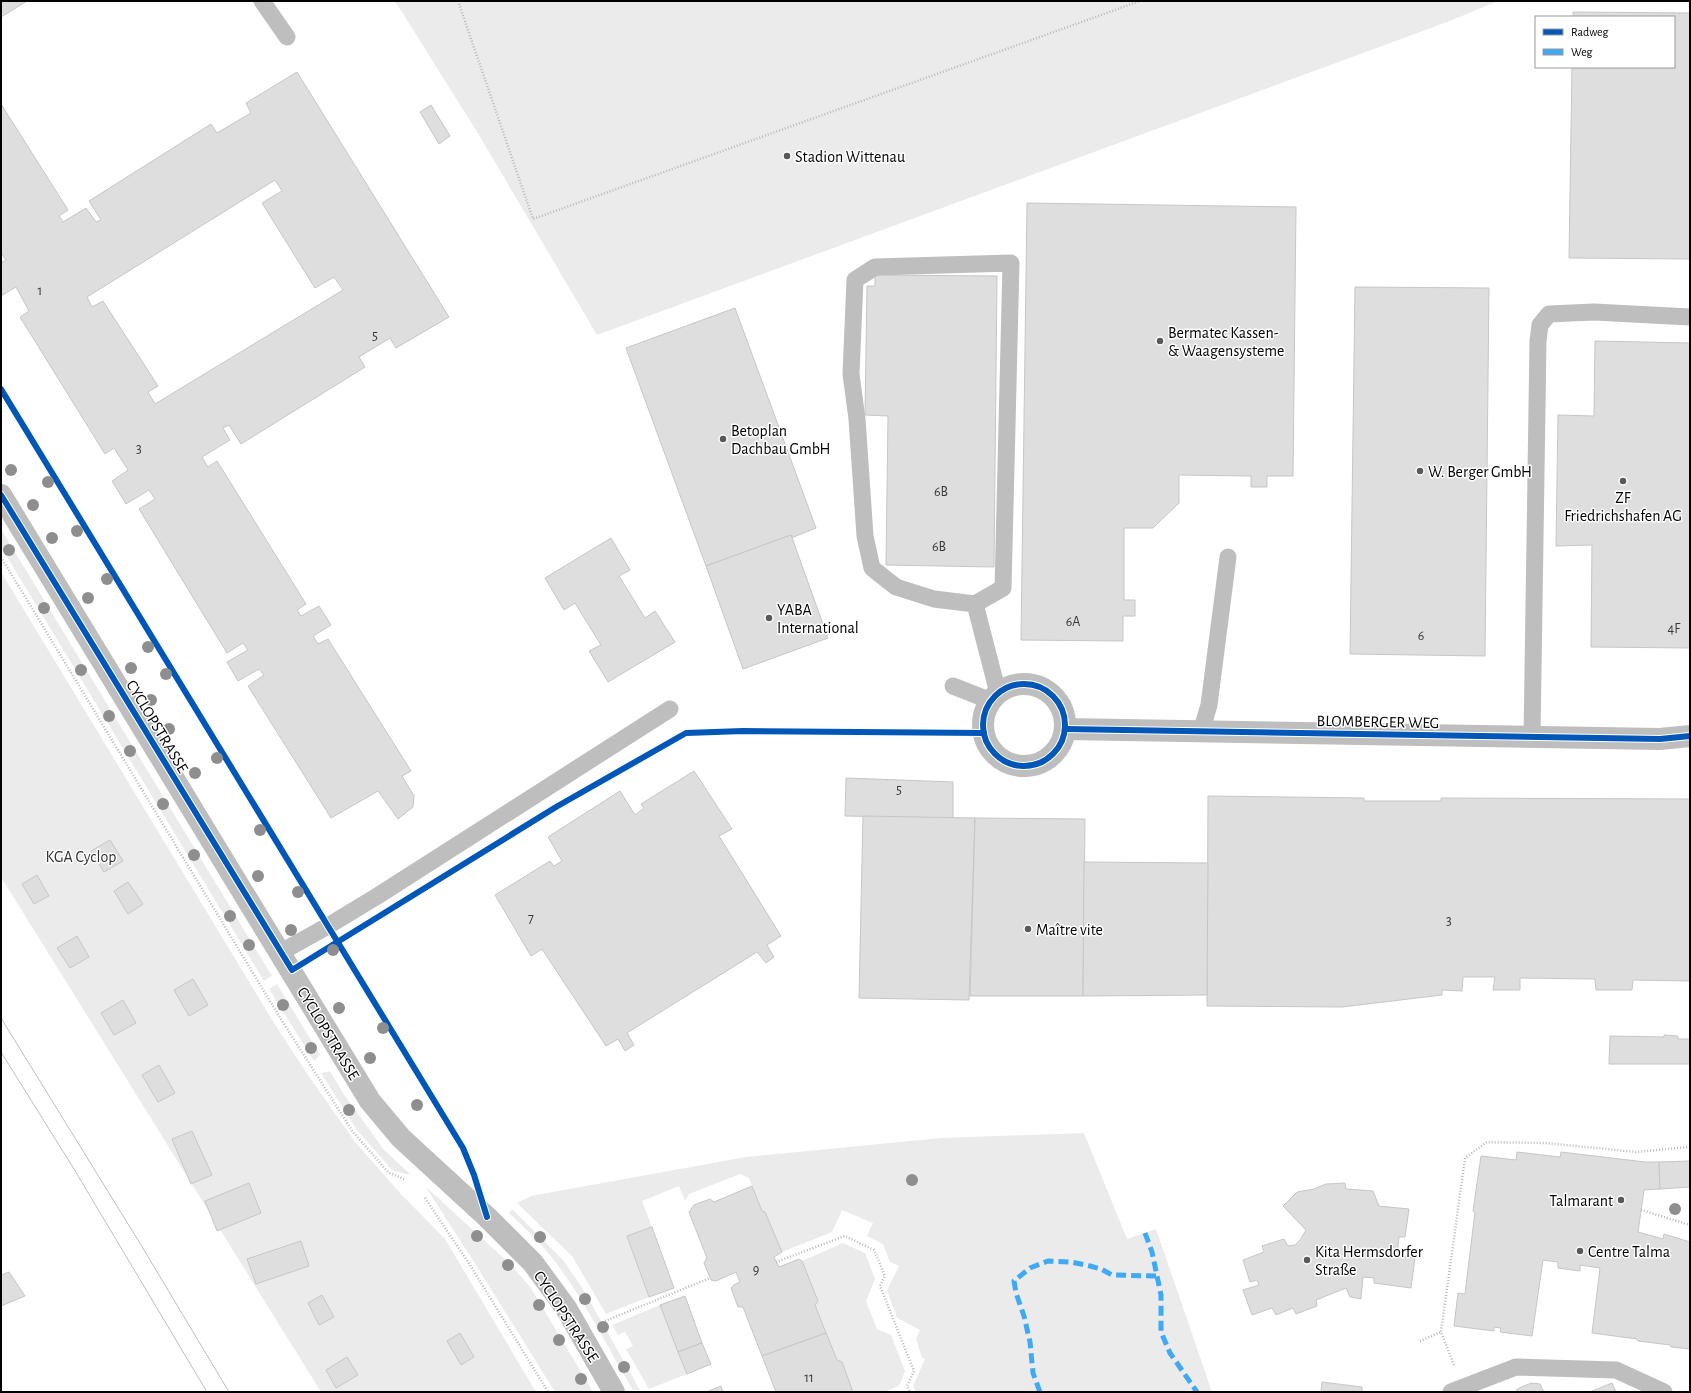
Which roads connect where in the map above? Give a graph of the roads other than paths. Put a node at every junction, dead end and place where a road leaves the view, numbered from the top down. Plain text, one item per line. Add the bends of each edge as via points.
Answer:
1 (262, 1) edge
2 (287, 37) dead end
3 (1690, 317) edge
4 (1, 495) edge
5 (1228, 556) dead end
6 (975, 604) junction
7 (953, 686) dead end
8 (994, 697) junction
9 (670, 709) dead end
10 (1065, 729) junction
11 (1201, 732) junction
12 (1690, 736) edge
13 (1532, 737) junction
14 (281, 952) junction
15 (1457, 1390) edge
16 (614, 1392) edge
17 (1664, 1392) edge

1 - 2 lane
3 - 13 lane via 1594,312 1549,314 1540,325
4 - 14 street, CYCLOPSTRASSE
5 - 11 lane via 1208,705
6 - 6 lane via 934,599 896,587 872,568 865,536 857,419 850,374 855,280 876,267 1011,263 1003,588
6 - 8 lane
7 - 8 lane
8 - 10 street via 1010,686 1037,686 1049,693 1058,703 1064,715
8 - 10 street via 985,711 984,732 988,745 996,755 1007,762 1020,766 1044,760 1054,752
9 - 14 lane via 379,895
10 - 11 street, BLOMBERGER WEG
11 - 13 street, BLOMBERGER WEG
12 - 13 street, BLOMBERGER WEG via 1660,740
14 - 16 street, CYCLOPSTRASSE via 370,1101 401,1138 533,1263 566,1308
15 - 17 lane via 1516,1367 1616,1370

